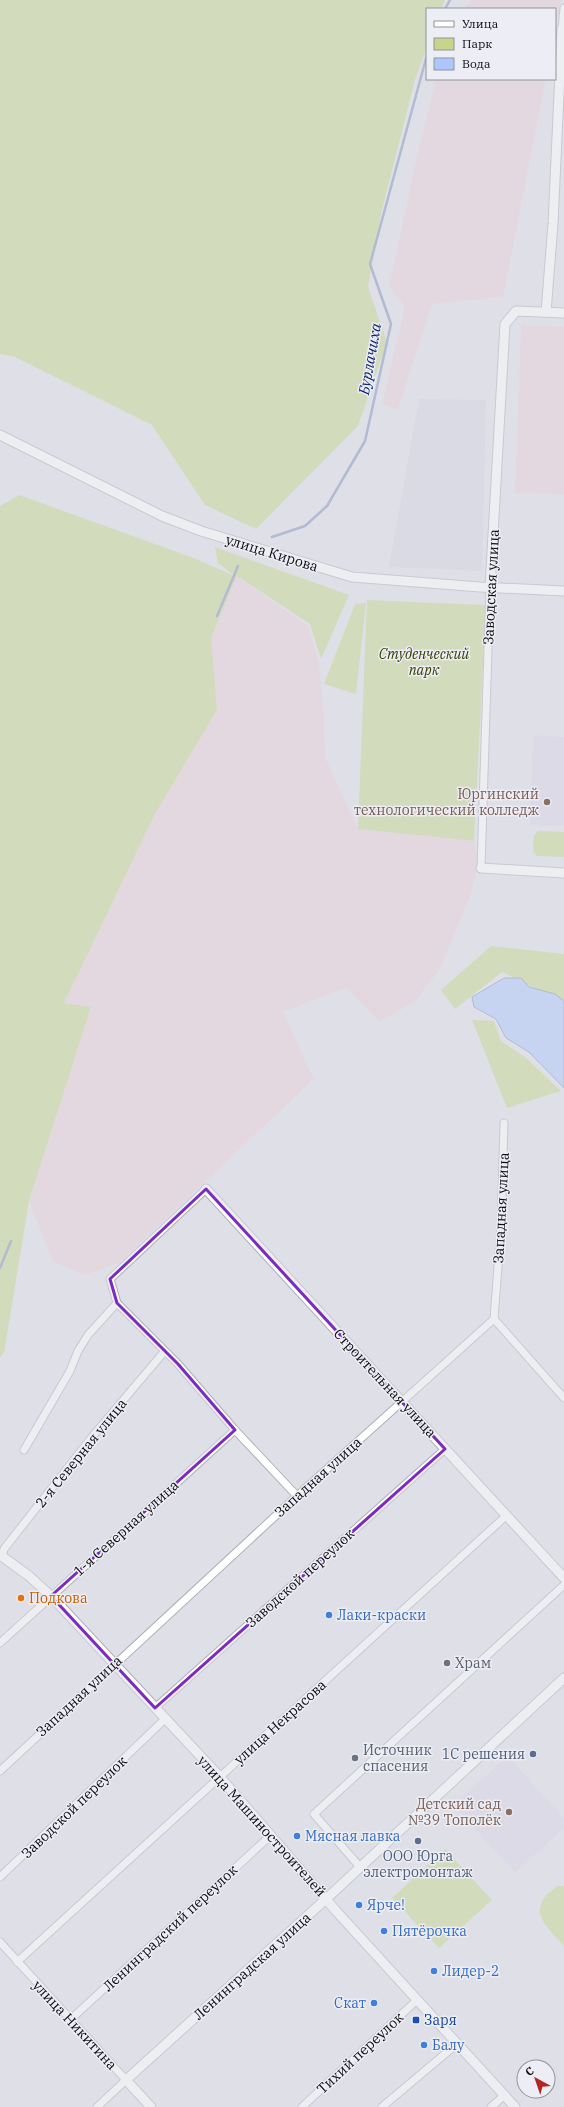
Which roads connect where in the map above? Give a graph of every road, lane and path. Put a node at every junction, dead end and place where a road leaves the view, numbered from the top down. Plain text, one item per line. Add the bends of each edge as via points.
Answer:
1 (564, 8) edge
2 (563, 29) edge
3 (546, 312) junction
4 (564, 312) edge
5 (0, 435) edge
6 (490, 587) junction
7 (564, 590) edge
8 (481, 868) joint
9 (564, 872) edge
10 (504, 1123) dead end
11 (206, 1189) joint
12 (116, 1303) junction
13 (494, 1319) junction
14 (164, 1352) junction
15 (564, 1398) edge
16 (402, 1402) junction
17 (235, 1430) junction
18 (445, 1449) junction
19 (24, 1450) dead end
20 (297, 1496) junction
21 (507, 1515) junction
22 (1, 1555) edge
23 (564, 1578) edge
24 (564, 1585) edge
25 (51, 1596) junction
26 (0, 1643) edge
27 (114, 1663) junction
28 (564, 1678) edge
29 (155, 1708) junction
30 (165, 1719) junction
31 (0, 1771) edge
32 (220, 1776) junction
33 (270, 1836) junction
34 (360, 1867) junction
35 (0, 1877) edge
36 (326, 1898) junction
37 (0, 1942) edge
38 (17, 1962) junction
39 (417, 2000) junction
40 (70, 2020) junction
41 (458, 2043) junction
42 (126, 2080) junction
43 (505, 2095) junction
44 (97, 2107) edge
45 (151, 2107) edge
46 (302, 2107) edge
47 (382, 2107) edge
48 (491, 2107) edge
49 (515, 2107) edge

1 - 2 street
2 - 3 street
3 - 4 street
3 - 6 street, Заводская улица via 516,311 505,324
5 - 6 street, улица Кирова via 162,516 201,531 357,578
6 - 7 street, улица Кирова
6 - 8 street, Заводская улица
8 - 9 street
10 - 13 street, Западная улица via 501,1227
11 - 12 street via 110,1279
11 - 16 street, Строительная улица
12 - 14 street
12 - 19 street via 88,1335
13 - 15 street
13 - 16 street, Западная улица
14 - 17 street via 178,1364
14 - 22 street, 2-я Северная улица via 92,1438
16 - 18 street, Строительная улица
16 - 20 street, Западная улица
17 - 20 street
17 - 25 street, 1-я Северная улица
18 - 21 street, Строительная улица
18 - 29 street, Заводской переулок
20 - 27 street, Западная улица
21 - 23 street, Строительная улица
21 - 32 street, улица Некрасова
22 - 25 street, улица Машиностроителей
24 - 34 street via 314,1814
25 - 26 street, 1-я Северная улица
25 - 27 street, улица Машиностроителей
27 - 29 street, улица Машиностроителей
27 - 31 street, Западная улица
28 - 34 street, Ленинградская улица
29 - 30 street, улица Машиностроителей
30 - 32 street, улица Машиностроителей
30 - 35 street, Заводской переулок
32 - 33 street, улица Машиностроителей
32 - 38 street, улица Некрасова
33 - 36 street, улица Машиностроителей
33 - 40 street, Ленинградский переулок
34 - 36 street, Ленинградская улица
36 - 39 street, улица Машиностроителей
36 - 42 street, Ленинградская улица
37 - 38 street, улица Никитина
38 - 40 street, улица Никитина
39 - 41 street, улица Машиностроителей
39 - 46 street, Тихий переулок
40 - 42 street, улица Никитина
41 - 43 street, улица Машиностроителей
41 - 47 street
42 - 44 street, Ленинградская улица
42 - 45 street, улица Никитина
43 - 48 street
43 - 49 street, улица Машиностроителей

